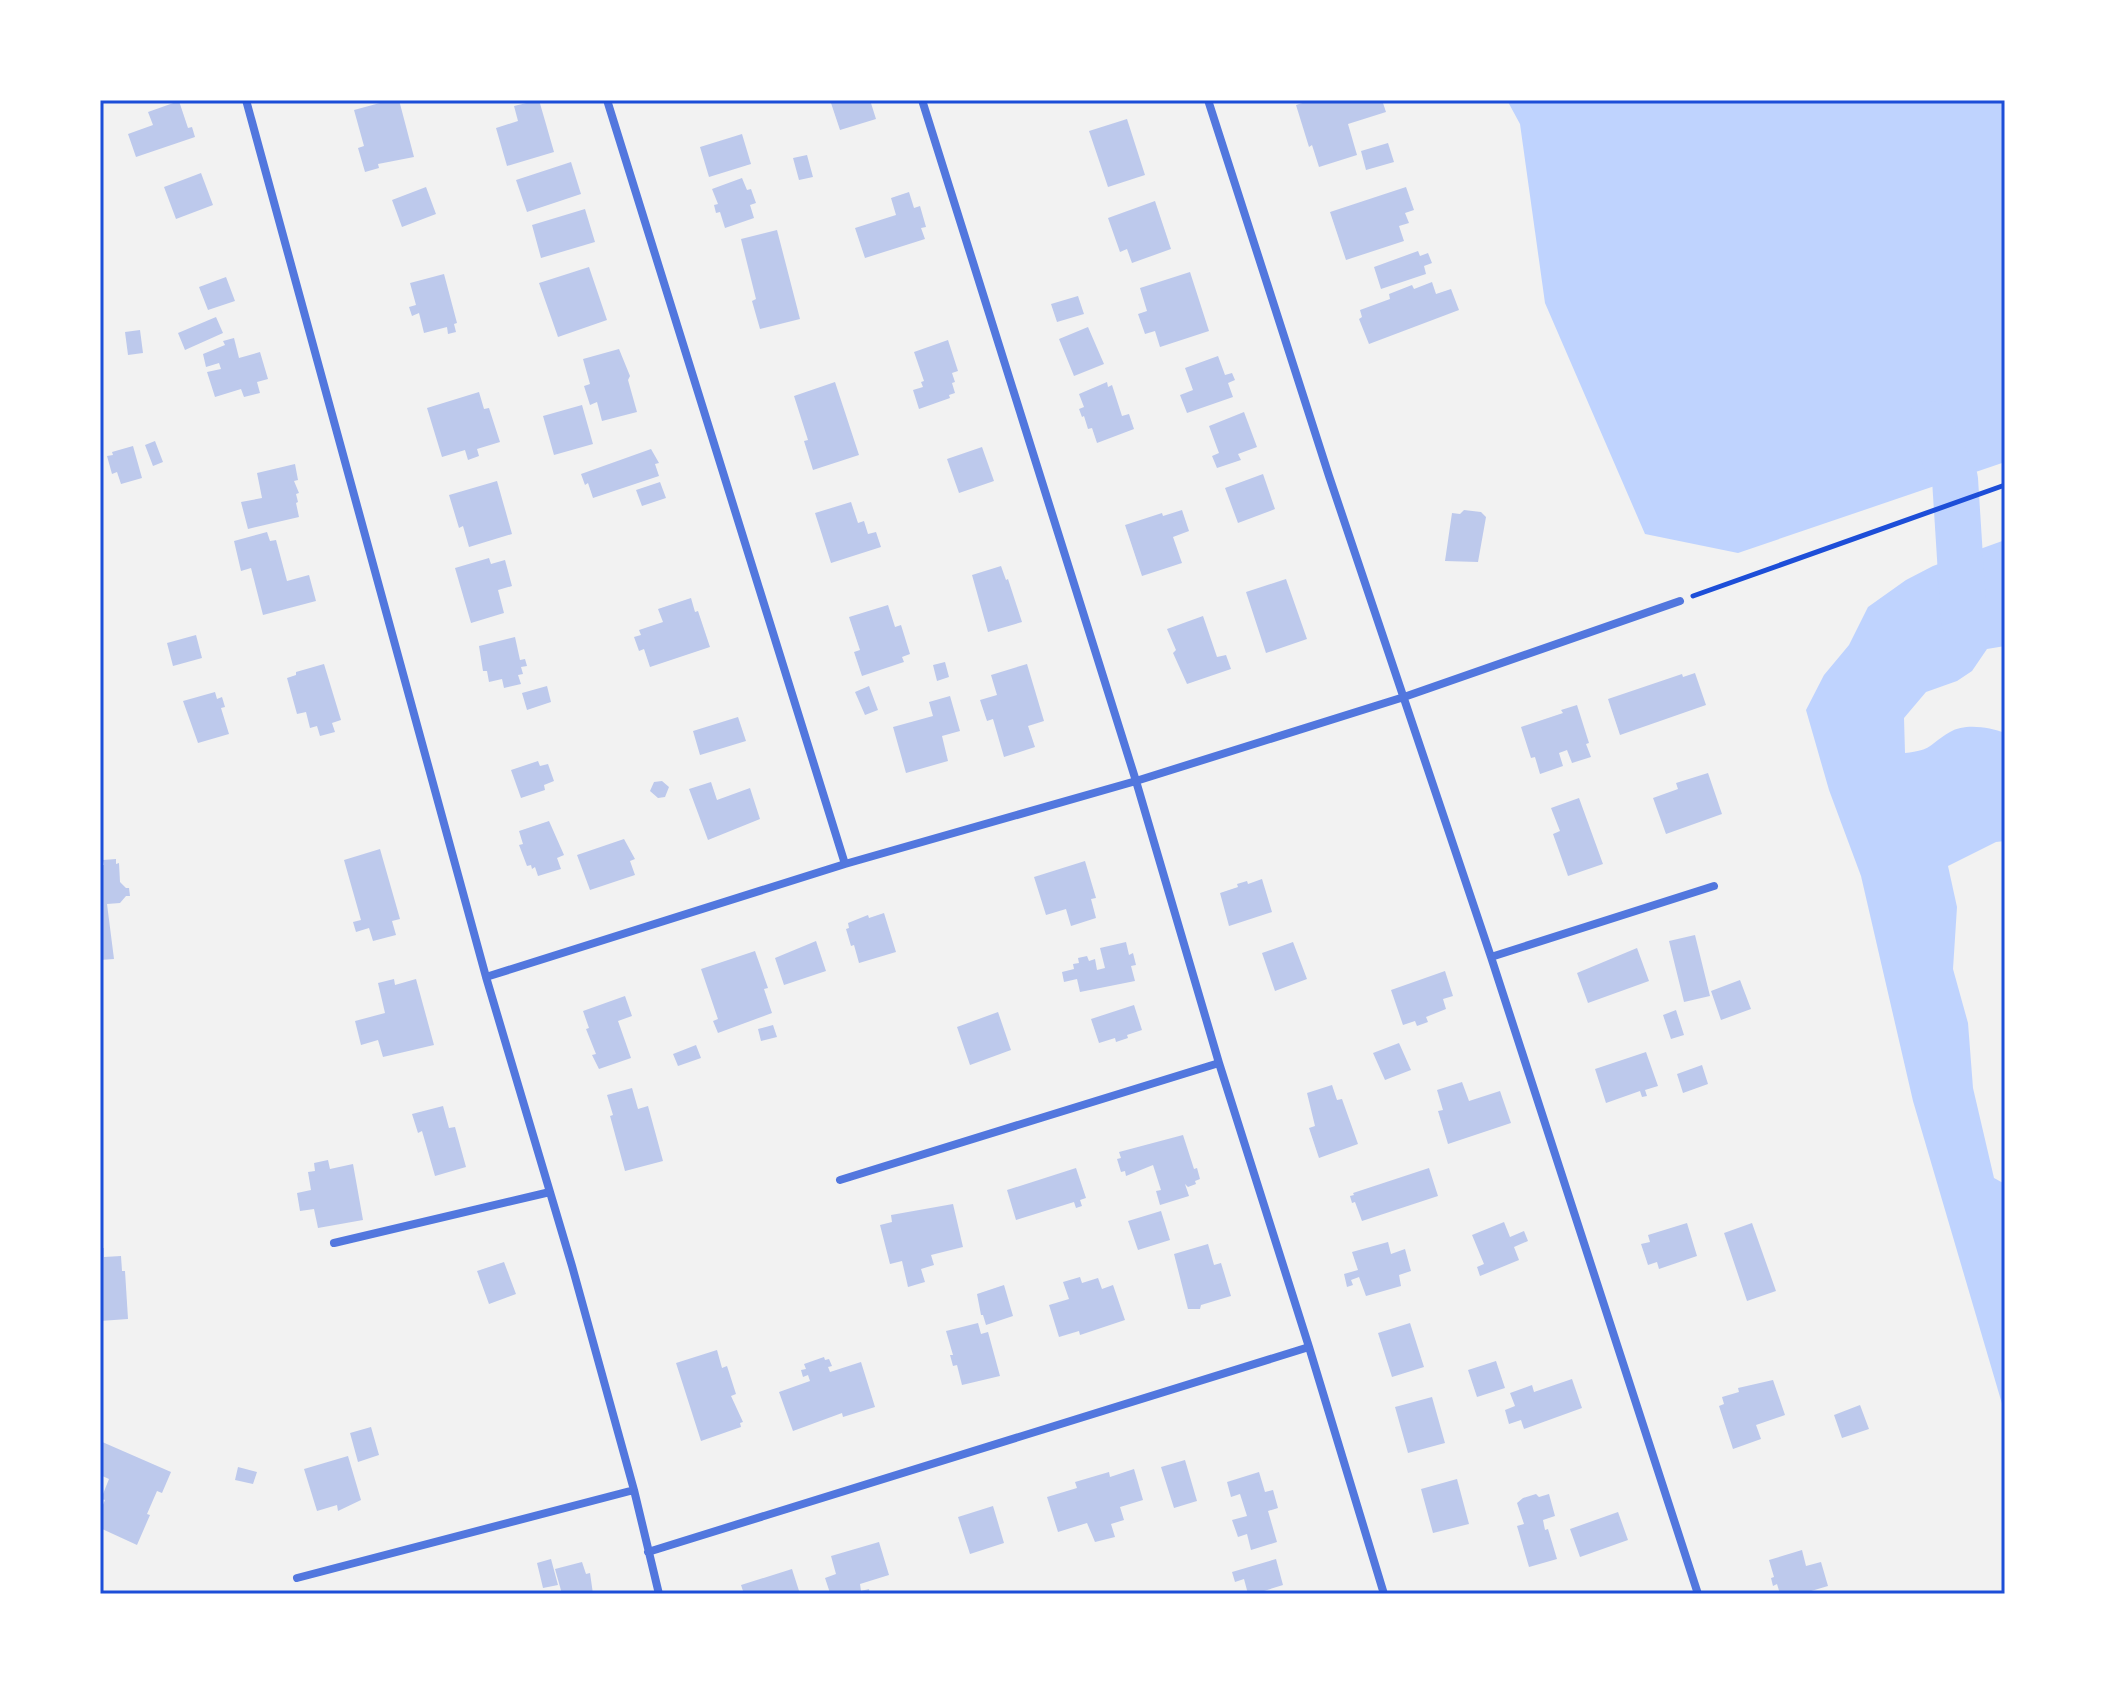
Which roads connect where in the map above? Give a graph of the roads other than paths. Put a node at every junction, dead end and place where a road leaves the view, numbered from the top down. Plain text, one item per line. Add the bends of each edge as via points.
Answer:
1 (246, 100) edge
2 (607, 100) edge
3 (922, 100) edge
4 (1208, 100) edge
5 (1680, 601) road end
6 (1404, 697) junction
7 (1136, 781) junction
8 (845, 864) junction
9 (1714, 886) dead end
10 (1491, 957) junction
11 (486, 977) junction
12 (1219, 1063) junction
13 (840, 1180) dead end
14 (550, 1192) junction
15 (334, 1243) dead end
16 (1309, 1347) junction
17 (634, 1490) junction
18 (648, 1552) junction
19 (297, 1578) dead end
20 (659, 1594) edge
21 (1384, 1594) edge
22 (1698, 1594) edge

1 - 11 street
2 - 8 street
3 - 7 street
4 - 6 street
5 - 6 street
6 - 7 street
6 - 10 street
7 - 8 street
7 - 12 street
8 - 11 street
9 - 10 street
10 - 22 street
11 - 14 street
12 - 13 street
12 - 16 street
14 - 15 street
14 - 17 street
16 - 18 street
16 - 21 street
17 - 18 street
17 - 19 street
18 - 20 street

